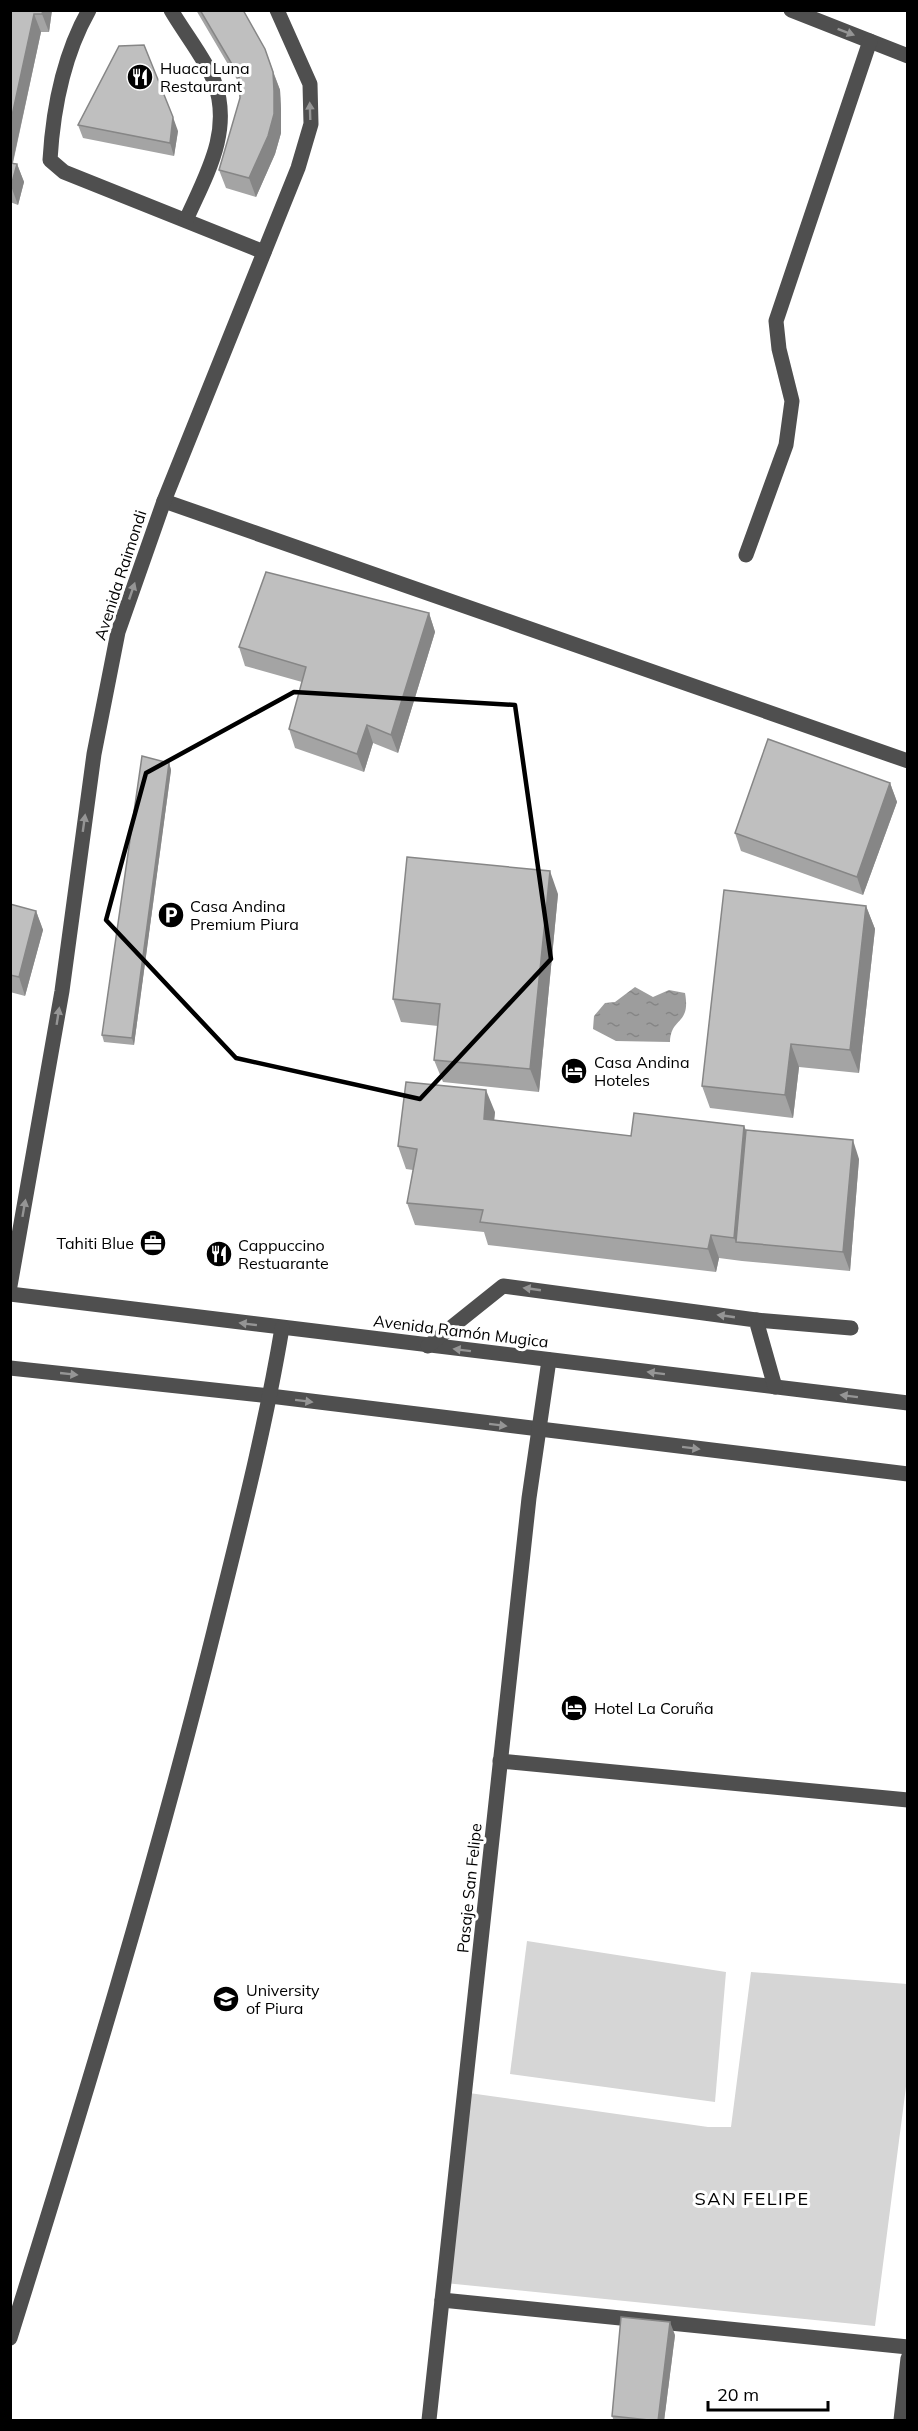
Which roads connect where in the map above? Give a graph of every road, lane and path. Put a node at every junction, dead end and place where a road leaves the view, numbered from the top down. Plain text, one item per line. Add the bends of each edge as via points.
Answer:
1 (89, 10) edge
2 (171, 10) edge
3 (277, 10) edge
4 (791, 10) edge
5 (870, 41) junction
6 (908, 56) edge
7 (186, 220) junction
8 (264, 252) junction
9 (164, 501) junction
10 (746, 555) dead end
11 (908, 760) edge
12 (10, 1286) edge
13 (10, 1294) edge
14 (756, 1320) junction
15 (282, 1328) junction
16 (851, 1328) dead end
17 (428, 1346) junction
18 (549, 1360) junction
19 (10, 1368) edge
20 (776, 1387) junction
21 (270, 1396) junction
22 (908, 1403) edge
23 (540, 1430) junction
24 (908, 1474) edge
25 (500, 1761) junction
26 (908, 1800) edge
27 (442, 2300) junction
28 (10, 2338) edge
29 (908, 2347) edge
30 (908, 2358) edge
31 (429, 2421) edge
32 (901, 2421) edge

1 - 7 street via 68,55 52,125 50,160 64,172
2 - 7 street via 213,79 221,106 220,134
8 -> 3 street, Avenida Raimondi via 311,124 310,84
4 -> 5 street
5 - 6 street
5 - 10 street via 777,321 779,349 792,401 786,445
7 - 8 street
8 - 9 street, Avenida Raimondi
9 - 11 street
12 -> 9 street, Avenida Raimondi via 62,991 93,754 118,632
15 -> 13 street, Avenida Ramón Mugica
14 - 16 street
14 -> 17 street via 503,1286
14 - 20 street
15 - 17 street, Avenida Ramón Mugica
15 - 21 street
18 -> 17 street, Avenida Ramón Mugica
20 -> 18 street, Avenida Ramón Mugica
18 - 23 street, Pasaje San Felipe
19 -> 21 street
22 -> 20 street, Avenida Ramón Mugica
21 -> 23 street
21 - 28 street via 185,1748 89,2084
23 -> 24 street
23 - 25 street, Pasaje San Felipe
25 - 26 street
25 - 27 street, Pasaje San Felipe
27 - 29 street
27 - 31 street, Pasaje San Felipe
30 - 32 street

